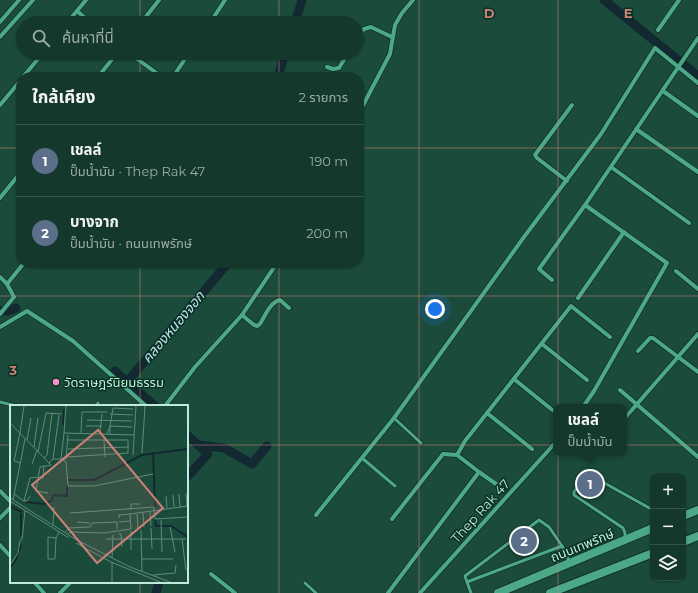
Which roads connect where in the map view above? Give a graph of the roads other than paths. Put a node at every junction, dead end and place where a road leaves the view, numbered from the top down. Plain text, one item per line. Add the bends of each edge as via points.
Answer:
1 (19, 0) edge
2 (33, 0) edge
3 (86, 0) edge
4 (159, 0) edge
5 (225, 0) edge
6 (413, 0) edge
7 (679, 0) edge
8 (77, 11) junction
9 (19, 16) edge
10 (73, 16) edge
11 (83, 16) edge
12 (146, 16) edge
13 (215, 16) edge
14 (16, 19) edge
15 (0, 22) edge
16 (364, 29) edge
17 (658, 30) dead end
18 (0, 37) edge
19 (392, 37) junction
20 (698, 38) edge
21 (37, 60) edge
22 (111, 60) edge
23 (139, 60) edge
24 (184, 60) edge
25 (344, 60) edge
26 (679, 66) junction
27 (327, 67) dead end
28 (27, 72) edge
29 (102, 72) edge
30 (155, 72) edge
31 (176, 72) edge
32 (698, 83) edge
33 (16, 86) edge
34 (663, 90) junction
35 (364, 103) edge
36 (0, 106) edge
37 (572, 106) dead end
38 (698, 116) edge
39 (636, 129) junction
40 (610, 167) junction
41 (698, 172) edge
42 (16, 178) edge
43 (567, 181) junction
44 (0, 198) edge
45 (585, 205) junction
46 (689, 224) dead end
47 (624, 232) junction
48 (20, 268) edge
49 (274, 268) edge
50 (676, 271) dead end
51 (0, 277) edge
52 (552, 280) dead end
53 (7, 284) junction
54 (698, 289) edge
55 (578, 298) dead end
56 (289, 308) dead end
57 (0, 314) edge
58 (242, 315) junction
59 (0, 326) edge
60 (698, 334) edge
61 (610, 338) dead end
62 (542, 344) junction
63 (638, 351) dead end
64 (679, 357) junction
65 (698, 372) edge
66 (514, 379) junction
67 (587, 380) dead end
68 (620, 390) dead end
69 (0, 402) edge
70 (585, 404) edge
71 (637, 404) junction
72 (12, 405) edge
73 (145, 405) edge
74 (166, 405) edge
75 (553, 411) edge
76 (487, 413) junction
77 (627, 416) edge
78 (394, 418) junction
79 (421, 443) dead end
80 (553, 445) edge
81 (532, 449) dead end
82 (457, 455) junction
83 (698, 456) edge
84 (362, 458) junction
85 (480, 472) junction
86 (395, 486) dead end
87 (499, 486) dead end
88 (0, 491) edge
89 (10, 501) edge
90 (10, 508) edge
91 (651, 509) edge
92 (698, 510) edge
93 (316, 515) dead end
94 (686, 515) edge
95 (0, 518) edge
96 (392, 519) dead end
97 (650, 529) edge
98 (698, 536) edge
99 (625, 540) junction
100 (686, 541) edge
101 (0, 545) edge
102 (562, 546) junction
103 (650, 554) edge
104 (10, 556) edge
105 (570, 563) junction
106 (211, 574) dead end
107 (467, 582) junction
108 (35, 583) edge
109 (70, 583) edge
110 (305, 583) dead end
111 (44, 593) edge
112 (60, 593) edge
113 (235, 593) edge
114 (316, 593) edge
115 (388, 593) edge
116 (420, 593) edge
117 (471, 593) edge
118 (498, 593) edge
119 (550, 593) edge

1 - 15 street
2 - 9 street
3 - 8 street
4 - 12 street
5 - 13 street
6 - 19 street via 397,20
7 - 17 street
8 - 10 street
8 - 11 street
14 - 18 street
16 - 19 street via 371,27
19 - 35 street via 390,54
20 - 26 street
21 - 28 street
22 - 29 street
23 - 30 street
24 - 31 street
25 - 27 street via 339,68 333,70
26 - 32 street
26 - 34 street
26 - 43 street via 655,48 601,134
33 - 36 street
34 - 38 street
34 - 39 street
37 - 43 street via 536,155
39 - 40 street
39 - 41 street
40 - 45 street
40 - 46 street
42 - 44 street
43 - 78 street
45 - 47 street
45 - 52 street via 539,269
47 - 55 street
47 - 70 street via 667,263
48 - 53 street
49 - 58 street
50 - 54 street
51 - 53 street
53 - 57 street via 14,297
56 - 58 street via 277,300 257,326
58 - 74 street via 195,367
59 - 73 street via 27,311 73,342
60 - 64 street
61 - 62 street via 571,306
62 - 66 street
62 - 67 street
63 - 64 street via 653,338
64 - 65 street
64 - 71 street
66 - 75 street
66 - 76 street
68 - 71 street
69 - 72 lane
71 - 77 street
71 - 83 street
76 - 81 street
76 - 82 street
78 - 79 lane
78 - 84 street
80 - 116 street, Thep Rak 47
82 - 85 street
82 - 96 street via 443,454
84 - 86 lane
84 - 93 street
85 - 87 street
85 - 115 street
88 - 89 street
90 - 95 street
91 - 99 lane via 590,474 585,476 574,495 623,528
92 - 94 main road
97 - 99 main road, ถนนเทพรักษ์
98 - 100 main road
99 - 105 main road, ถนนเทพรักษ์
101 - 104 street
102 - 105 lane
102 - 107 lane
102 - 107 lane via 539,520 465,576
103 - 119 main road
105 - 118 main road, ถนนเทพรักษ์
106 - 113 street
107 - 117 lane
108 - 111 street
109 - 112 street
110 - 114 lane

